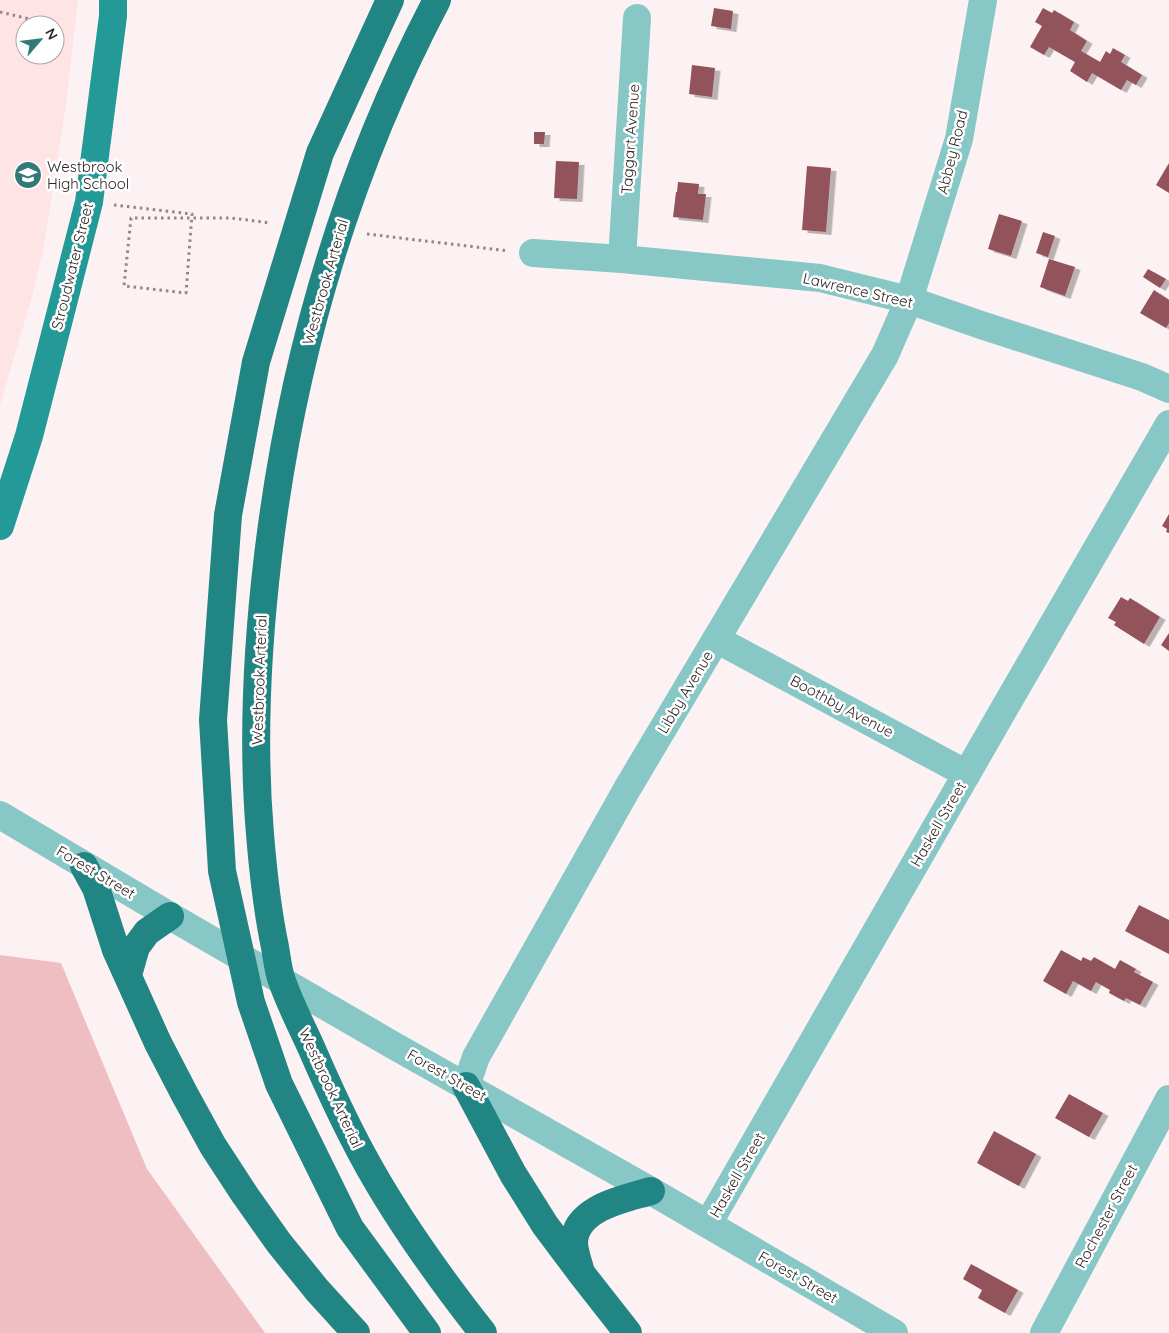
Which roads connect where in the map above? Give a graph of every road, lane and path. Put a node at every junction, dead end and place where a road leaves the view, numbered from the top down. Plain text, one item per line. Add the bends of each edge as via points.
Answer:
1 (114, 0) edge
2 (390, 0) edge
3 (437, 0) edge
4 (983, 0) edge
5 (0, 12) edge
6 (15, 16) edge
7 (638, 18) dead end
8 (89, 202) junction
9 (280, 224) dead end
10 (358, 233) dead end
11 (534, 254) joint
12 (622, 259) junction
13 (909, 300) junction
14 (1169, 389) edge
15 (1169, 424) edge
16 (0, 526) edge
17 (716, 639) junction
18 (968, 774) junction
19 (0, 815) edge
20 (84, 866) junction
21 (170, 916) junction
22 (128, 975) junction
23 (466, 1086) junction
24 (1169, 1099) edge
25 (651, 1192) junction
26 (708, 1224) junction
27 (581, 1273) junction
28 (356, 1333) edge
29 (427, 1333) edge
30 (483, 1333) edge
31 (628, 1333) edge
32 (894, 1333) edge
33 (1044, 1333) edge

1 - 8 main road, Stroudwater Street
2 - 29 highway via 320,153 256,362 228,515 213,720 222,871 251,1002 280,1084 350,1228
3 - 30 highway, Westbrook Arterial via 390,97 360,169 333,248 297,382 283,453 263,595 256,734 257,802 272,935 282,980 323,1075 364,1157 440,1278
4 - 13 street, Abbey Road via 959,139
5 - 6 path
7 - 12 street, Taggart Avenue
8 - 9 path via 192,214 186,293 124,286 131,218 230,218
8 - 16 main road, Stroudwater Street via 28,436
10 - 11 path
11 - 12 street, Lawrence Street
12 - 13 street, Lawrence Street via 820,278
13 - 14 street, Lawrence Street via 1142,377
13 - 17 street, Libby Avenue via 885,355
15 - 18 street, Haskell Street
17 - 18 street, Boothby Avenue
17 - 23 street, Libby Avenue via 476,1056
18 - 26 street, Haskell Street
19 - 20 street, Forest Street
20 - 21 street, Forest Street
20 - 22 highway via 96,888 116,950
21 - 22 highway via 147,932 136,947
21 - 23 street, Forest Street
22 - 28 highway via 158,1043 213,1146 279,1243
23 - 25 street, Forest Street
23 - 27 highway via 512,1174
24 - 33 street, Rochester Street
25 - 26 street, Forest Street
25 - 27 highway via 598,1209 584,1218 574,1244
26 - 32 street, Forest Street
27 - 31 highway

